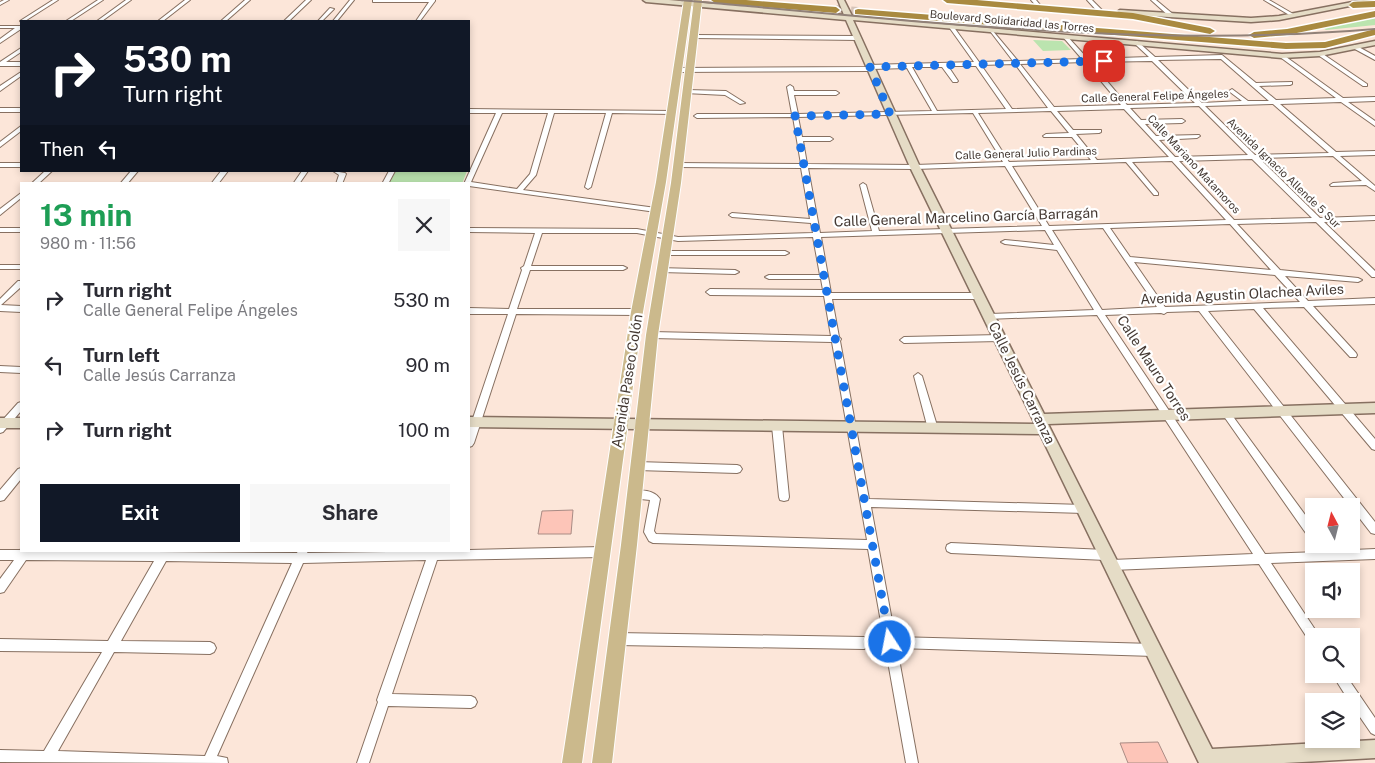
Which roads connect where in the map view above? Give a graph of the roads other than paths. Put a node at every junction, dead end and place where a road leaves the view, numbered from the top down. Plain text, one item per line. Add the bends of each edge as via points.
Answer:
1 (7, 0) edge
2 (56, 0) edge
3 (101, 0) edge
4 (129, 0) edge
5 (188, 0) edge
6 (248, 0) edge
7 (309, 0) edge
8 (352, 0) edge
9 (646, 0) edge
10 (675, 0) edge
11 (715, 0) edge
12 (841, 0) edge
13 (946, 0) edge
14 (975, 0) edge
15 (1033, 0) edge
16 (1089, 0) edge
17 (1153, 0) edge
18 (1266, 0) edge
19 (1373, 0) edge
20 (375, 1) dead end
21 (433, 1) edge
22 (688, 1) edge
23 (667, 2) junction
24 (698, 2) edge
25 (0, 4) edge
26 (1353, 4) junction
27 (1375, 4) edge
28 (1039, 6) junction
29 (332, 9) dead end
30 (836, 10) tunnel mouth
31 (1100, 11) junction
32 (858, 12) tunnel mouth
33 (1375, 14) edge
34 (1293, 15) junction
35 (1172, 16) junction
36 (849, 18) junction
37 (23, 20) edge
38 (70, 20) edge
39 (99, 20) edge
40 (161, 20) edge
41 (224, 20) edge
42 (287, 20) edge
43 (321, 20) edge
44 (336, 20) edge
45 (419, 20) edge
46 (20, 22) edge
47 (0, 27) edge
48 (13, 27) junction
49 (20, 27) edge
50 (951, 27) junction
51 (20, 28) edge
52 (992, 31) junction
53 (1375, 32) edge
54 (695, 37) junction
55 (1066, 37) junction
56 (858, 38) junction
57 (0, 41) edge
58 (1375, 43) edge
59 (1137, 44) junction
60 (1355, 47) junction
61 (680, 49) junction
62 (693, 49) junction
63 (20, 51) edge
64 (1221, 54) junction
65 (1320, 54) junction
66 (1282, 56) junction
67 (1375, 58) edge
68 (1153, 59) junction
69 (1087, 61) junction
70 (0, 64) edge
71 (20, 64) edge
72 (1017, 64) junction
73 (944, 65) junction
74 (976, 65) junction
75 (909, 66) junction
76 (870, 68) junction
77 (678, 70) junction
78 (690, 70) junction
79 (20, 75) edge
80 (954, 81) dead end
81 (1290, 83) dead end
82 (1254, 85) junction
83 (1365, 85) dead end
84 (0, 89) edge
85 (1232, 91) dead end
86 (688, 92) junction
87 (836, 93) dead end
88 (1375, 99) edge
89 (1342, 100) junction
90 (1274, 102) junction
91 (742, 103) dead end
92 (1247, 103) junction
93 (1200, 104) junction
94 (1126, 107) junction
95 (1052, 109) junction
96 (0, 110) edge
97 (20, 110) edge
98 (1010, 110) junction
99 (470, 111) edge
100 (500, 111) junction
101 (552, 111) junction
102 (610, 111) junction
103 (974, 111) junction
104 (672, 112) junction
105 (935, 112) junction
106 (890, 114) junction
107 (697, 116) dead end
108 (795, 116) junction
109 (1182, 121) dead end
110 (1141, 122) junction
111 (1375, 124) edge
112 (20, 129) edge
113 (1099, 131) dead end
114 (1072, 133) junction
115 (1046, 136) dead end
116 (1197, 136) dead end
117 (799, 138) junction
118 (1156, 138) junction
119 (830, 139) dead end
120 (0, 145) edge
121 (1334, 154) junction
122 (1375, 154) edge
123 (1252, 156) junction
124 (1176, 158) junction
125 (1128, 160) junction
126 (1095, 161) junction
127 (1007, 163) junction
128 (470, 164) edge
129 (477, 164) junction
130 (0, 165) edge
131 (20, 165) edge
132 (678, 165) junction
133 (803, 166) junction
134 (915, 167) junction
135 (48, 172) edge
136 (135, 172) edge
137 (224, 172) edge
138 (338, 172) edge
139 (36, 182) edge
140 (125, 182) edge
141 (216, 182) edge
142 (340, 182) edge
143 (469, 182) edge
144 (669, 182) junction
145 (1368, 183) junction
146 (470, 184) edge
147 (864, 184) dead end
148 (1333, 185) dead end
149 (588, 187) dead end
150 (1375, 189) edge
151 (519, 190) junction
152 (1156, 194) dead end
153 (20, 196) edge
154 (656, 210) junction
155 (0, 213) edge
156 (732, 215) dead end
157 (1375, 218) edge
158 (814, 220) junction
159 (1318, 220) junction
160 (1234, 222) junction
161 (1105, 226) junction
162 (1046, 228) junction
163 (0, 230) edge
164 (20, 230) edge
165 (470, 230) edge
166 (539, 231) junction
167 (947, 231) junction
168 (652, 233) junction
169 (876, 233) junction
170 (816, 234) junction
171 (1005, 242) dead end
172 (665, 246) junction
173 (1060, 248) junction
174 (784, 253) dead end
175 (1128, 259) junction
176 (0, 267) edge
177 (20, 268) edge
178 (525, 268) junction
179 (623, 268) dead end
180 (661, 270) junction
181 (735, 272) dead end
182 (1278, 273) junction
183 (1375, 275) edge
184 (770, 277) dead end
185 (825, 277) junction
186 (1358, 280) dead end
187 (20, 284) edge
188 (710, 292) dead end
189 (828, 294) junction
190 (978, 296) junction
191 (1375, 301) edge
192 (0, 303) edge
193 (1308, 304) junction
194 (1257, 307) junction
195 (0, 308) edge
196 (20, 309) edge
197 (1202, 309) junction
198 (512, 310) junction
199 (470, 311) edge
200 (1164, 311) junction
201 (637, 312) junction
202 (1100, 313) junction
203 (990, 317) junction
204 (652, 335) junction
205 (1000, 338) junction
206 (837, 339) junction
207 (904, 340) dead end
208 (1353, 355) dead end
209 (0, 369) edge
210 (20, 370) edge
211 (918, 376) dead end
212 (20, 406) edge
213 (1375, 408) edge
214 (1344, 409) junction
215 (1282, 411) junction
216 (1226, 412) junction
217 (1166, 414) junction
218 (472, 422) edge
219 (20, 423) edge
220 (620, 424) junction
221 (641, 424) junction
222 (1042, 424) junction
223 (2, 425) edge
224 (777, 426) junction
225 (852, 428) junction
226 (933, 429) junction
227 (470, 436) edge
228 (1375, 446) edge
229 (637, 466) junction
230 (736, 469) dead end
231 (20, 473) edge
232 (635, 495) junction
233 (0, 497) edge
234 (784, 497) dead end
235 (864, 502) junction
236 (1084, 509) junction
237 (1305, 523) edge
238 (1375, 530) edge
239 (872, 544) junction
240 (951, 548) dead end
241 (602, 552) junction
242 (25, 553) edge
243 (433, 553) edge
244 (1326, 553) edge
245 (90, 554) edge
246 (164, 554) edge
247 (223, 554) edge
248 (302, 554) edge
249 (1375, 554) edge
250 (0, 555) edge
251 (1328, 556) junction
252 (1260, 558) junction
253 (1109, 560) junction
254 (0, 588) edge
255 (1307, 628) edge
256 (617, 639) junction
257 (890, 642) junction
258 (864, 644) dead end
259 (0, 645) edge
260 (111, 646) junction
261 (210, 648) dead end
262 (1154, 650) junction
263 (1344, 683) edge
264 (383, 700) junction
265 (471, 702) dead end
266 (1375, 729) edge
267 (1375, 748) edge
268 (0, 756) edge
269 (46, 760) edge
270 (1208, 761) edge
271 (208, 763) edge
272 (222, 763) edge
273 (363, 763) edge
274 (572, 763) edge
275 (602, 763) edge
276 (912, 763) edge

1 - 25 street
2 - 37 street
3 - 38 street
4 - 39 street
5 - 40 street
6 - 41 street
7 - 42 street
8 - 44 street
9 - 23 main road, Boulevard Solidaridad las Torres
10 - 23 main road
11 - 30 highway
12 - 36 main road, Calle Jesús Carranza
13 - 33 highway, Boulevard Solidaridad las Torres via 1134,16 1247,35 1287,32
14 - 28 main road, Boulevard Solidaridad las Torres
15 - 28 street
16 - 31 street
17 - 35 street
18 - 34 street
19 - 26 main road, Boulevard Solidaridad las Torres
20 - 21 street
21 - 45 street
22 - 23 main road, Boulevard Solidaridad las Torres
22 - 24 main road, Boulevard Solidaridad las Torres
22 - 61 main road, Avenida Paseo Colón
24 - 36 main road, Boulevard Solidaridad las Torres
24 - 54 main road, Avenida Paseo Colón
26 - 27 highway
26 - 34 main road, Boulevard Solidaridad las Torres
28 - 31 main road, Boulevard Solidaridad las Torres
29 - 43 street
31 - 35 main road, Boulevard Solidaridad las Torres
32 - 53 highway, Boulevard Solidaridad las Torres via 1292,46 1332,44
34 - 35 main road, Boulevard Solidaridad las Torres via 1239,20
36 - 50 main road, Boulevard Solidaridad las Torres
36 - 56 main road, Calle Jesús Carranza
46 - 48 street
47 - 48 street
48 - 49 street
50 - 52 main road, Boulevard Solidaridad las Torres
50 - 74 street
51 - 57 street
52 - 55 main road, Boulevard Solidaridad las Torres
52 - 72 street
54 - 56 street
54 - 62 main road, Avenida Paseo Colón
55 - 59 main road, Boulevard Solidaridad las Torres
55 - 69 street, Calle Mariano Matamoros
56 - 76 main road, Calle Jesús Carranza
58 - 60 main road, Boulevard Solidaridad las Torres
59 - 64 main road, Boulevard Solidaridad las Torres
59 - 68 street, Avenida Ignacio Allende 5 Sur
60 - 65 main road, Boulevard Solidaridad las Torres
60 - 67 street
61 - 62 main road
61 - 77 main road, Avenida Paseo Colón
62 - 78 main road, Avenida Paseo Colón
63 - 70 street
64 - 66 main road, Boulevard Solidaridad las Torres
64 - 68 street
64 - 82 street
65 - 66 main road, Boulevard Solidaridad las Torres
65 - 83 street
66 - 89 street
68 - 69 street
68 - 93 street, Avenida Ignacio Allende 5 Sur
69 - 72 street
69 - 94 street, Calle Mariano Matamoros
70 - 71 street
72 - 74 street
72 - 95 street
73 - 74 street
73 - 75 street
73 - 80 street
74 - 98 street
75 - 76 street
75 - 105 street
76 - 78 street
76 - 106 main road, Calle Jesús Carranza
77 - 78 street
77 - 104 main road, Avenida Paseo Colón
78 - 86 main road, Avenida Paseo Colón
79 - 84 street
81 - 82 street
82 - 90 street
85 - 92 street
86 - 91 street via 726,93
86 - 132 main road, Avenida Paseo Colón
87 - 108 street via 790,90
88 - 89 street, Calle General Felipe Ángeles
89 - 90 street, Calle General Felipe Ángeles
89 - 111 street
90 - 92 street, Calle General Felipe Ángeles
90 - 121 street
92 - 93 street, Calle General Felipe Ángeles
93 - 94 street, Calle General Felipe Ángeles
93 - 123 street, Avenida Ignacio Allende 5 Sur
94 - 95 street, Calle General Felipe Ángeles
94 - 110 street, Calle Mariano Matamoros
95 - 98 street, Calle General Felipe Ángeles
95 - 114 street
96 - 97 street
98 - 103 street, Calle General Felipe Ángeles
99 - 100 street
100 - 101 street
100 - 129 street
101 - 102 street
101 - 151 street via 533,175
102 - 104 street
102 - 149 street
103 - 105 street, Calle General Felipe Ángeles
103 - 127 street, Calle Mauro Torres
104 - 144 main road, Avenida Paseo Colón
105 - 106 street, Calle General Felipe Ángeles
106 - 108 street, Calle General Felipe Ángeles
106 - 134 main road, Calle Jesús Carranza
107 - 108 street, Calle General Felipe Ángeles
108 - 117 street
109 - 110 street
110 - 118 street, Calle Mariano Matamoros
112 - 120 street
113 - 114 street
114 - 115 street
114 - 126 street
116 - 118 street
117 - 119 street
117 - 133 street
118 - 124 street, Calle Mariano Matamoros
121 - 122 street, Calle General Julio Pardinas
121 - 123 street, Calle General Julio Pardinas
121 - 145 street
123 - 124 street, Calle General Julio Pardinas
123 - 159 street, Avenida Ignacio Allende 5 Sur
124 - 125 street, Calle General Julio Pardinas
124 - 160 street, Calle Mariano Matamoros
125 - 126 street, Calle General Julio Pardinas
125 - 152 street
126 - 127 street, Calle General Julio Pardinas
127 - 134 street, Calle General Julio Pardinas
127 - 162 street, Calle Mauro Torres
128 - 129 street
129 - 143 street
130 - 131 street
132 - 133 street, Calle General Julio Pardinas
132 - 144 main road, Avenida Paseo Colón
133 - 134 street, Calle General Julio Pardinas
133 - 158 street
134 - 167 main road, Calle Jesús Carranza
135 - 139 street
136 - 140 street
137 - 141 street
138 - 142 street via 343,174
144 - 154 main road, Avenida Paseo Colón
144 - 172 main road, Avenida Paseo Colón
145 - 148 street
145 - 150 street
146 - 151 street
147 - 169 street
151 - 154 street
153 - 155 street
154 - 168 main road, Avenida Paseo Colón
156 - 158 street
157 - 159 street, Calle General Marcelino García Barragán
158 - 170 street
159 - 160 street, Calle General Marcelino García Barragán
159 - 183 street, Avenida Ignacio Allende 5 Sur
160 - 161 street, Calle General Marcelino García Barragán
160 - 182 street, Calle Mariano Matamoros
161 - 162 street, Calle General Marcelino García Barragán
161 - 175 street
162 - 167 street, Calle General Marcelino García Barragán
162 - 173 street, Calle Mauro Torres
163 - 164 street
165 - 166 street, Calle General Marcelino García Barragán
166 - 168 street, Calle General Marcelino García Barragán
166 - 178 street
167 - 169 street, Calle General Marcelino García Barragán
167 - 190 main road, Calle Jesús Carranza
168 - 172 street, Calle General Marcelino García Barragán
168 - 201 main road, Avenida Paseo Colón
169 - 170 street, Calle General Marcelino García Barragán
170 - 172 street, Calle General Marcelino García Barragán
170 - 185 street
171 - 173 street
172 - 174 street
172 - 180 main road, Avenida Paseo Colón
173 - 202 street, Calle Mauro Torres
175 - 182 street
175 - 200 street
176 - 177 street
178 - 179 street
178 - 198 street
180 - 181 street
180 - 204 main road, Avenida Paseo Colón
182 - 186 street
182 - 193 street, Calle Mariano Matamoros
184 - 185 street
185 - 189 street
187 - 192 street
188 - 189 street
189 - 190 street
189 - 206 street
190 - 203 main road, Calle Jesús Carranza
191 - 193 street, Avenida Agustin Olachea Aviles
193 - 194 street, Avenida Agustin Olachea Aviles
193 - 208 street, Calle Mariano Matamoros
194 - 197 street, Avenida Agustin Olachea Aviles
194 - 214 street
195 - 196 street
197 - 200 street, Avenida Agustin Olachea Aviles
197 - 215 street
198 - 199 street
198 - 201 street
198 - 218 street
200 - 202 street, Avenida Agustin Olachea Aviles
201 - 220 main road, Avenida Paseo Colón
202 - 203 street, Avenida Agustin Olachea Aviles
202 - 217 street, Calle Mauro Torres
203 - 205 main road, Calle Jesús Carranza
204 - 206 street
204 - 221 main road, Avenida Paseo Colón
205 - 207 street
205 - 222 main road, Calle Jesús Carranza
206 - 225 street
209 - 210 street
211 - 226 street
212 - 223 street
213 - 214 main road
214 - 215 main road
214 - 228 street
215 - 216 main road
215 - 238 street
216 - 217 main road
216 - 237 street
217 - 222 main road
217 - 252 street, Calle Mauro Torres
218 - 220 main road
218 - 227 street
219 - 223 main road
220 - 221 main road
220 - 241 main road, Avenida Paseo Colón
221 - 224 main road
221 - 229 main road, Avenida Paseo Colón
222 - 226 main road
222 - 236 main road, Calle Jesús Carranza
224 - 225 main road
224 - 234 street
225 - 226 main road
225 - 235 street
229 - 230 street
229 - 232 main road, Avenida Paseo Colón
231 - 233 street
232 - 239 street via 652,496 654,499 649,535 658,539
232 - 256 main road, Avenida Paseo Colón
235 - 236 street
235 - 239 street
236 - 253 main road, Calle Jesús Carranza
239 - 257 street
240 - 253 street
241 - 243 street
241 - 274 main road, Avenida Paseo Colón
242 - 245 street
242 - 250 street
242 - 254 street
243 - 248 street
243 - 264 street
244 - 251 street
245 - 246 street
246 - 247 street
246 - 260 street
247 - 248 street
248 - 271 street
249 - 251 street
251 - 252 street
252 - 253 street
252 - 255 street, Calle Mauro Torres
253 - 262 main road, Calle Jesús Carranza
256 - 258 street
256 - 275 main road, Avenida Paseo Colón
257 - 262 street
257 - 276 street
259 - 260 street
260 - 261 street
260 - 269 street
262 - 270 main road, Calle Jesús Carranza
263 - 266 street
264 - 265 street
264 - 273 street
267 - 270 main road
268 - 269 street
269 - 271 street
271 - 272 street

